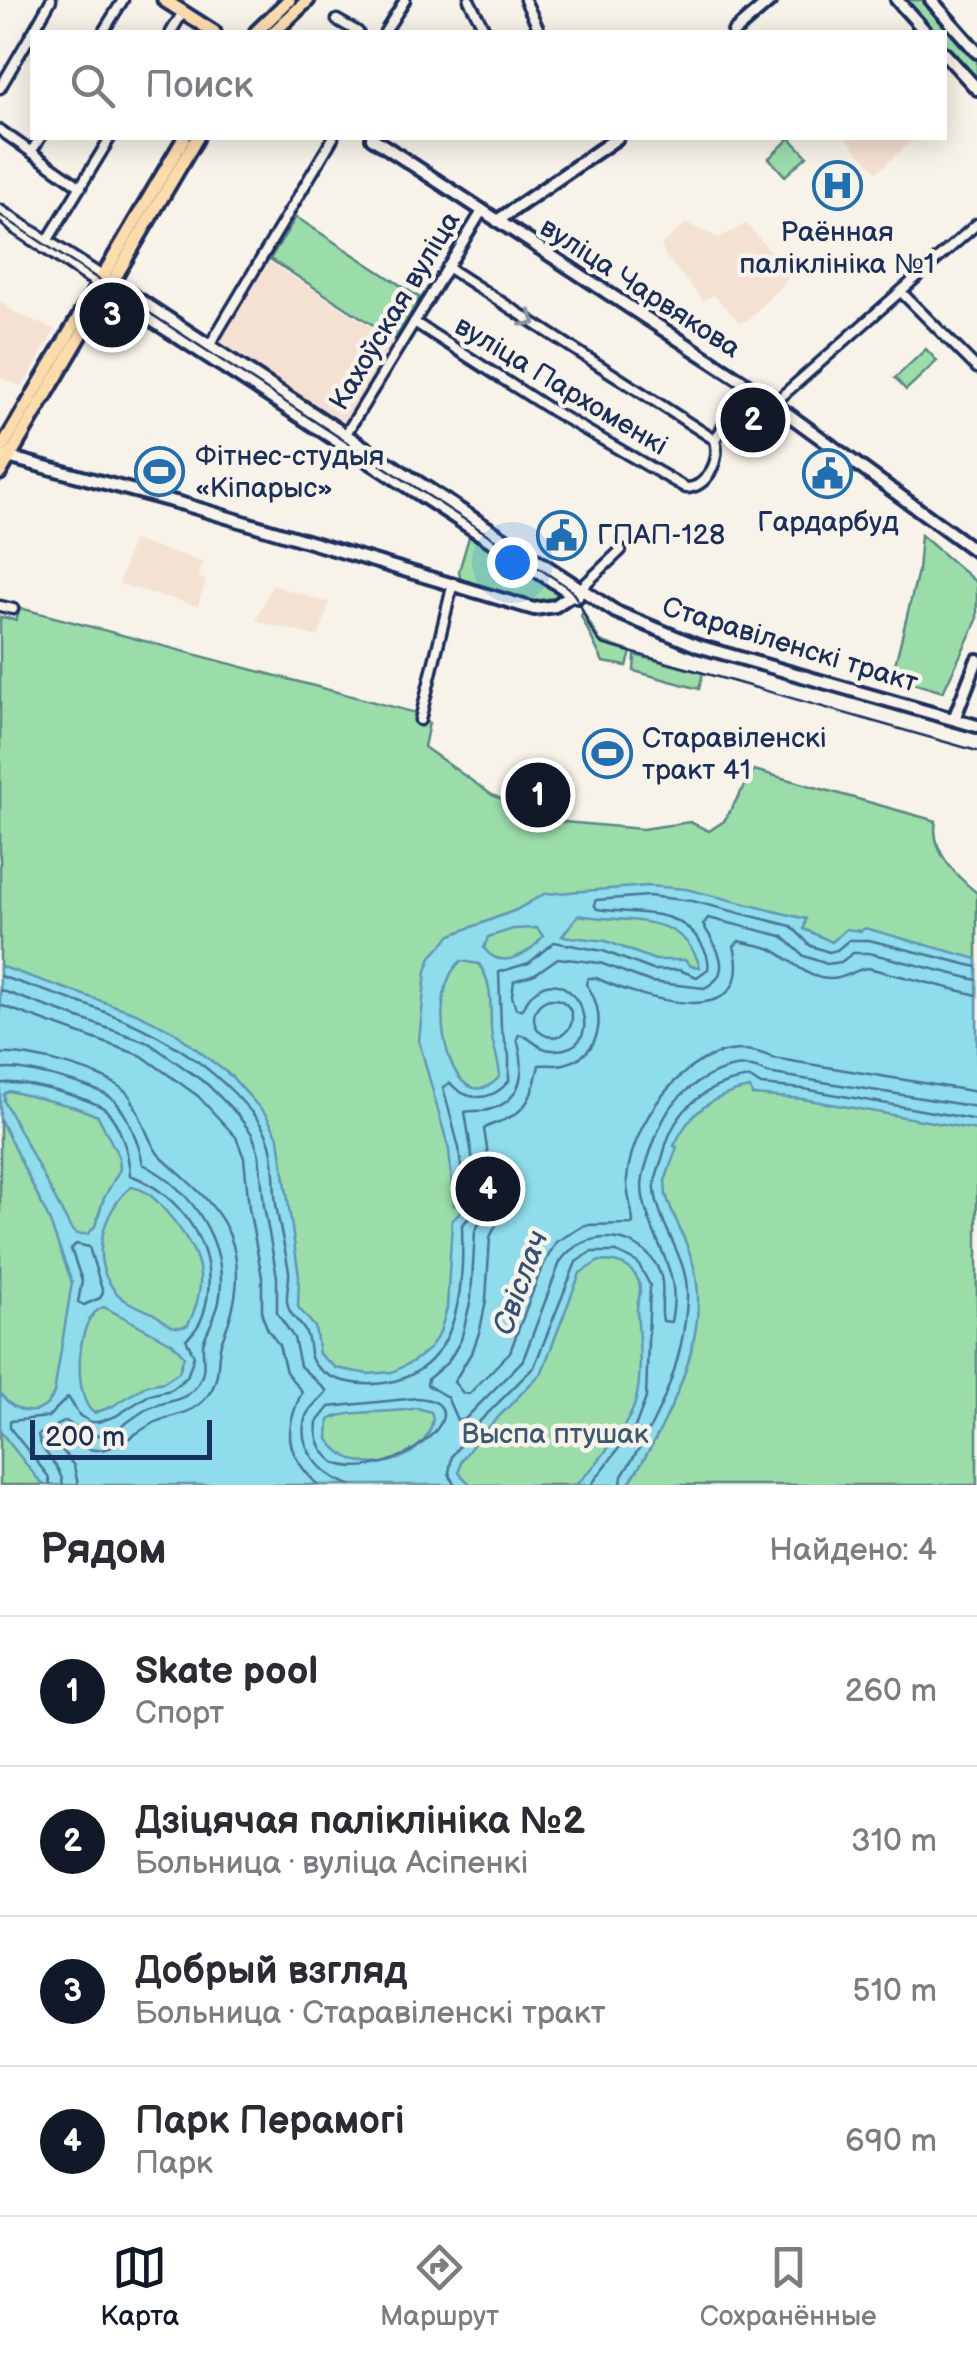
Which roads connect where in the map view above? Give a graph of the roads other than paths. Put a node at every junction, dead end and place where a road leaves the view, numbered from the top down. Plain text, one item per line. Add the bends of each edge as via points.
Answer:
1 (52, 0) edge
2 (123, 0) edge
3 (164, 0) edge
4 (288, 0) edge
5 (308, 0) edge
6 (405, 0) edge
7 (469, 0) edge
8 (524, 0) edge
9 (897, 0) edge
10 (931, 0) edge
11 (765, 2) edge
12 (183, 12) junction
13 (337, 20) dead end
14 (34, 30) edge
15 (104, 30) edge
16 (172, 30) edge
17 (211, 30) edge
18 (258, 30) edge
19 (276, 30) edge
20 (354, 30) edge
21 (385, 30) edge
22 (485, 30) edge
23 (539, 30) edge
24 (736, 30) edge
25 (924, 30) edge
26 (30, 36) edge
27 (977, 52) edge
28 (947, 56) edge
29 (0, 88) edge
30 (977, 89) edge
31 (0, 130) edge
32 (39, 140) edge
33 (109, 140) edge
34 (183, 140) edge
35 (195, 140) edge
36 (332, 140) edge
37 (375, 140) edge
38 (596, 140) edge
39 (616, 140) edge
40 (604, 150) junction
41 (31, 152) junction
42 (80, 187) junction
43 (482, 211) junction
44 (0, 212) edge
45 (498, 221) junction
46 (977, 224) edge
47 (45, 244) junction
48 (447, 267) junction
49 (103, 283) junction
50 (900, 292) junction
51 (414, 322) junction
52 (207, 350) junction
53 (977, 368) edge
54 (748, 385) junction
55 (773, 404) junction
56 (344, 438) junction
57 (714, 440) junction
58 (3, 454) edge
59 (0, 473) edge
60 (621, 550) dead end
61 (977, 552) edge
62 (453, 583) junction
63 (576, 592) junction
64 (0, 606) edge
65 (13, 609) dead end
66 (977, 660) edge
67 (954, 719) junction
68 (420, 720) dead end
69 (977, 726) edge

1 - 14 street
2 - 15 street
3 - 12 main road
4 - 18 main road
5 - 19 main road
6 - 21 street
7 - 22 street
8 - 23 street
9 - 25 main road
10 - 27 main road
11 - 24 main road
12 - 16 street
12 - 17 main road
13 - 20 street
26 - 29 street
28 - 30 main road
31 - 41 street
32 - 41 street
33 - 42 street
34 - 49 main road
35 - 49 main road
36 - 52 street
37 - 43 main road, вуліца Чарвякова
38 - 40 street
39 - 40 main road, Кахоўская вуліца
40 - 45 main road, Кахоўская вуліца
41 - 42 street
42 - 47 street
43 - 45 main road, вуліца Чарвякова
43 - 48 street, Кахоўская вуліца
44 - 47 street, Старавіленскі тракт
45 - 54 main road, вуліца Чарвякова
46 - 50 street
47 - 49 street, Старавіленскі тракт
48 - 51 street, Кахоўская вуліца
48 -> 57 street
49 - 52 main road, Старавіленскі тракт
49 - 58 main road
50 - 53 street
50 - 55 street
51 - 56 street, Кахоўская вуліца
51 - 57 street, вуліца Пархоменкі via 686,488 706,478 717,452
52 - 56 main road, Старавіленскі тракт
54 - 55 main road, вуліца Чарвякова
54 - 57 street
55 - 61 main road, вуліца Чарвякова
56 - 63 main road, Старавіленскі тракт
58 - 59 main road
58 - 62 main road
60 - 63 street
62 - 63 main road via 541,610
62 - 68 street
63 - 67 main road, Старавіленскі тракт via 698,646
64 - 65 street
66 - 67 main road
67 - 69 main road, Старавіленскі тракт

